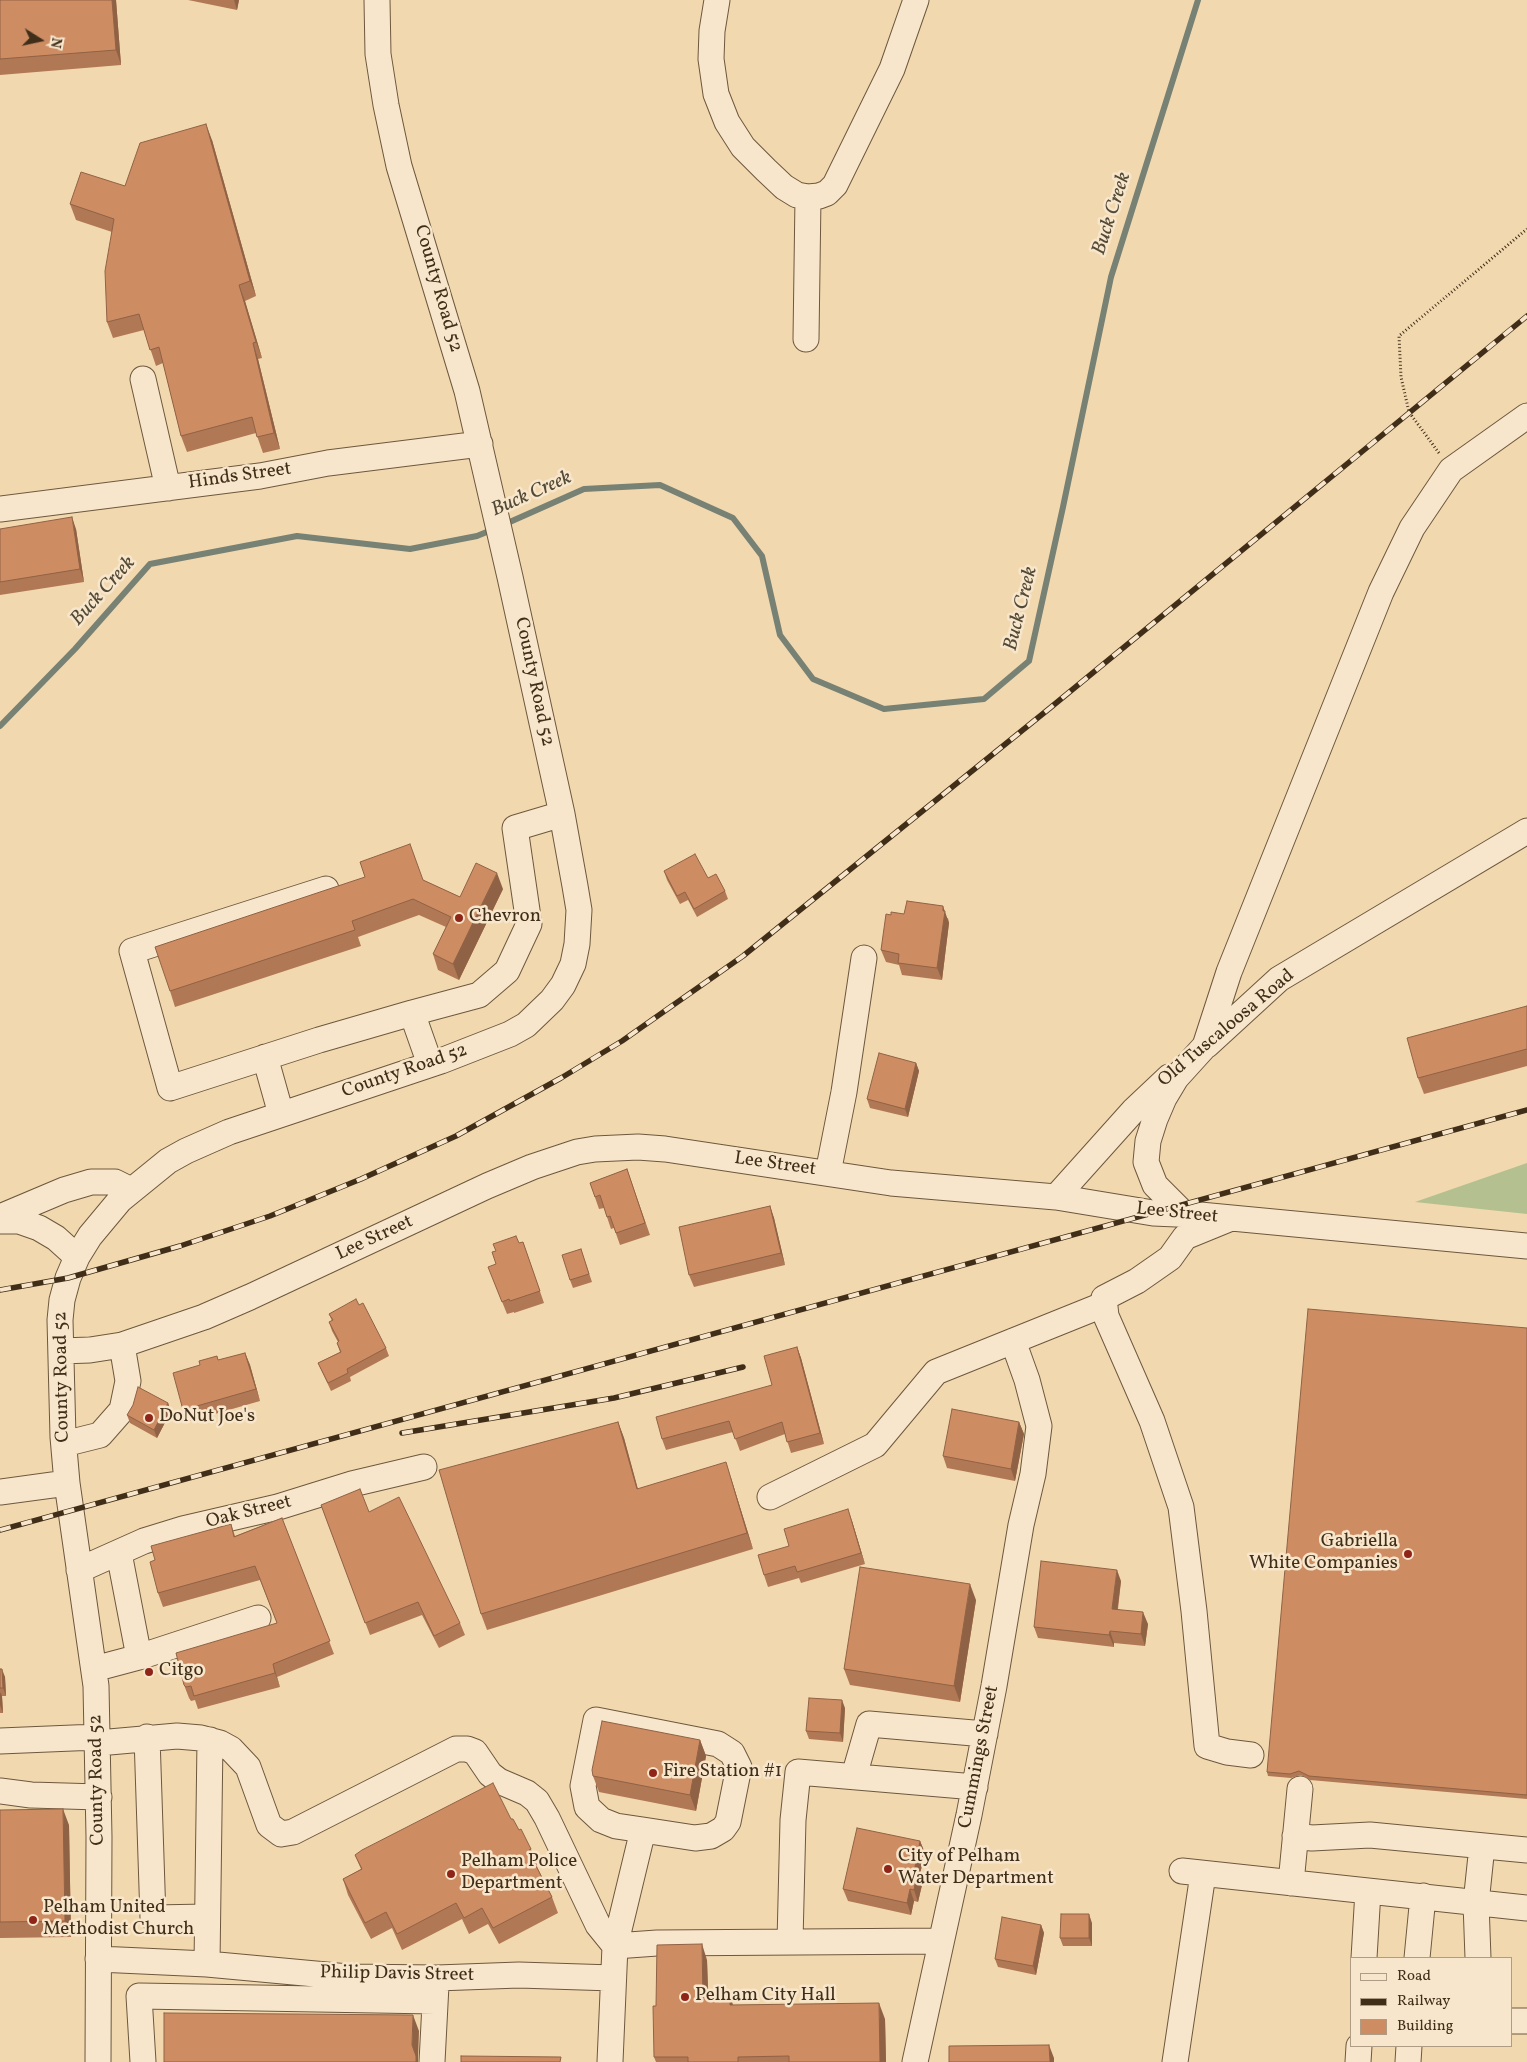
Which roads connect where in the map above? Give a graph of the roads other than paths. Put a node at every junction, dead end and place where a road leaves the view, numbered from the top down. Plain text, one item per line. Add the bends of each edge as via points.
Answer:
1 (377, 0) edge
2 (717, 0) edge
3 (916, 0) edge
4 (808, 197) junction
5 (806, 339) dead end
6 (143, 379) dead end
7 (1527, 416) edge
8 (480, 444) junction
9 (168, 488) junction
10 (0, 509) edge
11 (562, 814) junction
12 (1527, 831) edge
13 (326, 889) edge
14 (864, 958) dead end
15 (412, 1013) junction
16 (1205, 1046) junction
17 (265, 1057) junction
18 (430, 1064) junction
19 (281, 1114) junction
20 (828, 1173) junction
21 (131, 1190) junction
22 (1056, 1197) junction
23 (1184, 1214) junction
24 (0, 1217) edge
25 (1229, 1219) junction
26 (0, 1221) edge
27 (1527, 1246) edge
28 (77, 1257) junction
29 (1104, 1304) junction
30 (1013, 1341) junction
31 (122, 1345) junction
32 (61, 1351) junction
33 (64, 1444) junction
34 (424, 1467) dead end
35 (67, 1483) junction
36 (0, 1492) edge
37 (770, 1498) dead end
38 (119, 1553) junction
39 (79, 1570) junction
40 (258, 1618) dead end
41 (139, 1656) junction
42 (94, 1669) junction
43 (985, 1734) junction
44 (147, 1738) junction
45 (97, 1740) junction
46 (210, 1740) junction
47 (0, 1741) edge
48 (1251, 1755) dead end
49 (854, 1776) junction
50 (975, 1787) junction
51 (1300, 1789) dead end
52 (0, 1791) edge
53 (98, 1797) junction
54 (643, 1830) junction
55 (1295, 1836) junction
56 (1482, 1846) junction
57 (1527, 1850) edge
58 (1291, 1883) junction
59 (1368, 1891) junction
60 (1422, 1896) junction
61 (1476, 1903) junction
62 (1527, 1908) edge
63 (207, 1917) junction
64 (941, 1940) junction
65 (790, 1941) junction
66 (615, 1946) junction
67 (1364, 1957) edge
68 (1417, 1957) edge
69 (1478, 1957) edge
70 (98, 1959) junction
71 (142, 1962) junction
72 (206, 1964) junction
73 (613, 1978) junction
74 (436, 1990) junction
75 (139, 1996) junction
76 (1512, 2020) edge
77 (1527, 2021) edge
78 (1359, 2047) edge
79 (1410, 2047) edge
80 (98, 2062) edge
81 (143, 2062) edge
82 (432, 2062) edge
83 (610, 2062) edge
84 (915, 2062) edge
85 (1175, 2062) edge
86 (1358, 2062) edge
87 (1408, 2062) edge

1 - 8 street, County Road 52 via 378,54 399,166
2 - 4 street via 710,59 716,94 727,122 743,147 784,187
3 - 4 street via 892,69 835,185 827,193
4 - 5 street
6 - 9 street
7 - 16 street via 1451,470 1412,528 1381,592 1229,972
8 - 9 street, Hinds Street
8 - 11 street, County Road 52
9 - 10 street, Hinds Street
11 - 15 street via 515,828 529,924 507,971 479,995
11 - 18 street, County Road 52 via 579,910 573,964 563,985 526,1025 493,1042
12 - 16 street, Old Tuscaloosa Road via 1279,980
13 - 17 street via 132,951 170,1088
14 - 20 street
15 - 17 street
15 - 18 street
16 - 22 street, Old Tuscaloosa Road via 1134,1110
16 - 23 street via 1176,1078 1164,1098 1148,1141 1146,1162 1155,1185
17 - 19 street
18 - 19 street, County Road 52
19 - 21 street, County Road 52 via 186,1151
20 - 22 street, Lee Street via 891,1183
20 - 31 street, Lee Street via 638,1147 577,1152 487,1186 232,1305
21 - 24 street via 115,1182 91,1182
21 - 28 street, County Road 52 via 90,1236
22 - 23 street, Lee Street via 1153,1213
23 - 25 street, Lee Street
25 - 27 street, Lee Street
25 - 29 street via 1185,1237 1170,1258 1104,1298
26 - 28 street via 39,1228
28 - 32 street, County Road 52 via 62,1300
29 - 30 street
29 - 48 street via 1106,1316 1152,1421 1181,1507 1206,1746
30 - 37 street via 936,1372 875,1445
30 - 43 street, Cummings Street via 1039,1426
31 - 32 street, Lee Street
31 - 33 street via 128,1381 122,1410 100,1435
32 - 33 street, County Road 52
33 - 35 street, County Road 52
34 - 38 street, Oak Street via 183,1529
35 - 36 street
35 - 39 street, County Road 52
38 - 39 street, Oak Street
38 - 41 street
39 - 42 street, County Road 52
40 - 41 street
41 - 42 street
42 - 45 street, County Road 52
43 - 49 street via 869,1724
43 - 50 street, Cummings Street
44 - 45 street
44 - 46 street via 177,1736
44 - 63 street via 153,1918
45 - 47 street
45 - 53 street, County Road 52
46 - 63 street
46 - 66 street via 231,1749 248,1767 269,1825 281,1834 292,1832 456,1749 475,1752 499,1781 511,1784 537,1800 598,1925
49 - 50 street
49 - 65 street via 798,1772 792,1820
50 - 64 street, Cummings Street
51 - 55 street
52 - 53 street
53 - 70 street, County Road 52
54 - 54 street via 608,1823 587,1807 583,1786 596,1720 718,1744 732,1753 739,1767 728,1822 723,1829 711,1836 695,1838
54 - 66 street
55 - 56 street via 1370,1835
55 - 58 street
56 - 57 street
56 - 61 street
58 - 59 street
58 - 85 street via 1192,1872
59 - 60 street
59 - 67 street
60 - 61 street
60 - 68 street
61 - 62 street
61 - 69 street
63 - 72 street
64 - 65 street
64 - 84 street, Cummings Street
65 - 66 street
66 - 73 street
70 - 71 street, Philip Davis Street
70 - 80 street, County Road 52
71 - 72 street, Philip Davis Street
71 - 75 street
72 - 74 street, Philip Davis Street via 348,1977
73 - 74 street, Philip Davis Street via 519,1975
73 - 83 street
74 - 75 street
74 - 82 street
75 - 81 street
76 - 77 street
78 - 86 street
79 - 87 street

